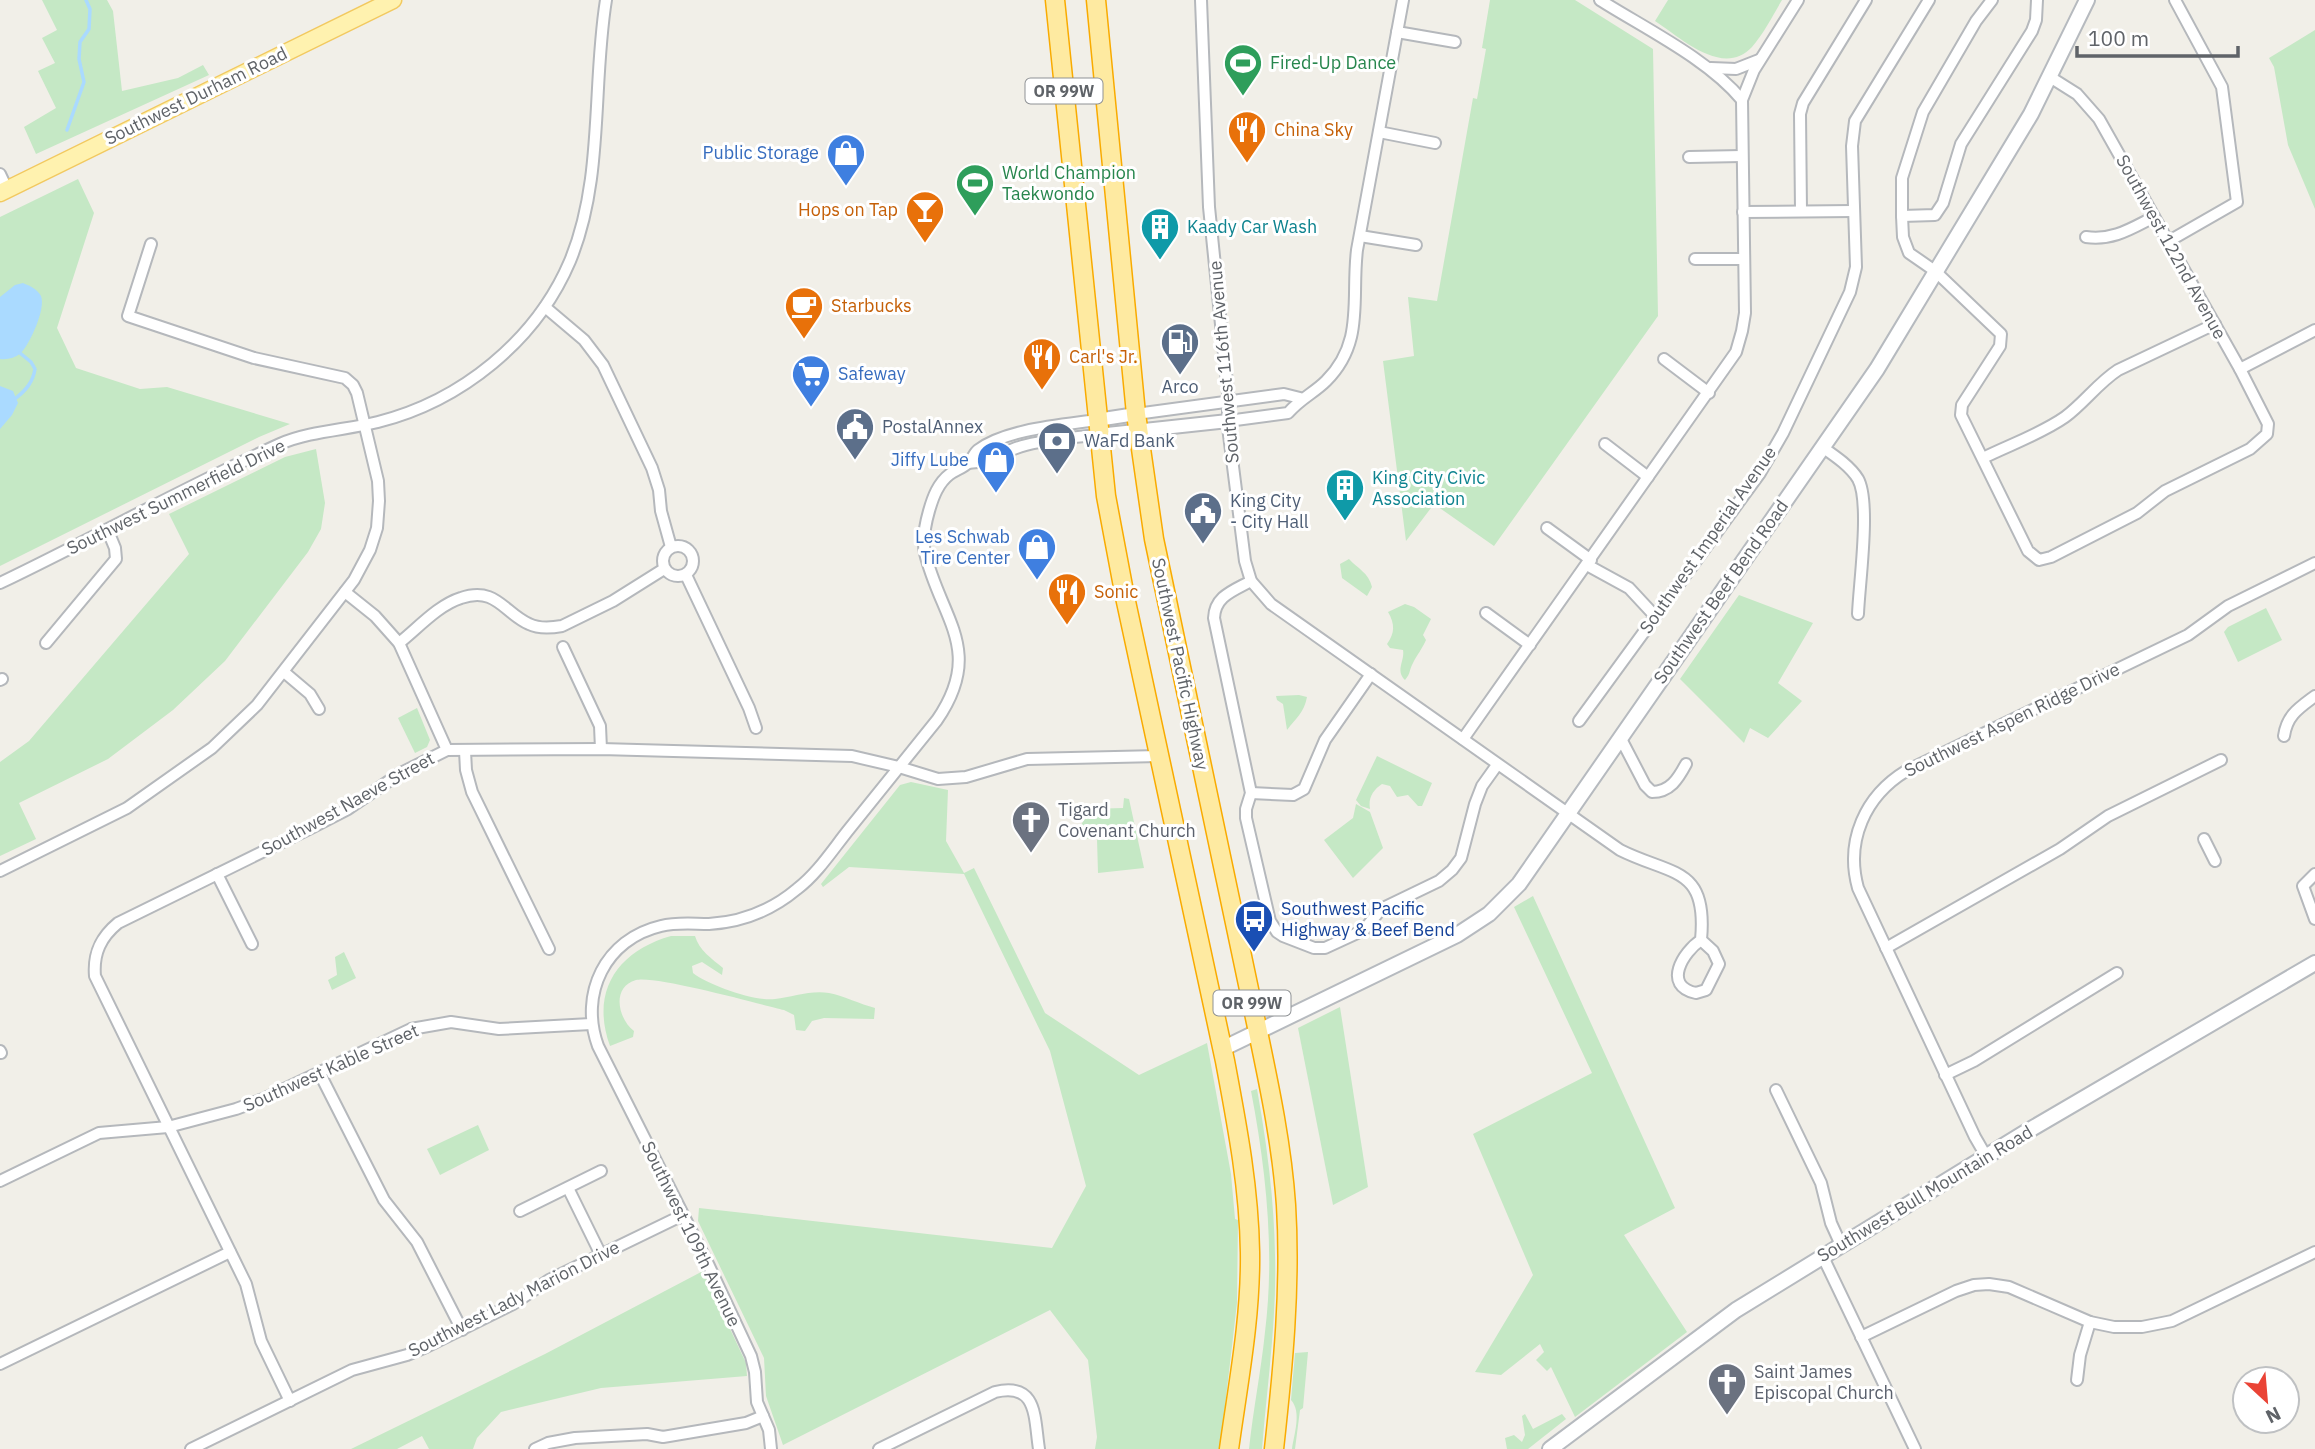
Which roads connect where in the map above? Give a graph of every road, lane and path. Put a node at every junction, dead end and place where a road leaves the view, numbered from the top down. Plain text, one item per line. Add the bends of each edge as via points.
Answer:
1 (393, 0) edge
2 (606, 0) edge
3 (1055, 0) edge
4 (1096, 0) edge
5 (1201, 0) edge
6 (1403, 0) edge
7 (1600, 0) edge
8 (1798, 0) edge
9 (1866, 0) edge
10 (1929, 0) edge
11 (1992, 0) edge
12 (2087, 0) edge
13 (2175, 0) edge
14 (2037, 2) edge
15 (1397, 32) junction
16 (1455, 42) dead end
17 (1762, 58) junction
18 (1708, 67) junction
19 (2050, 77) junction
20 (1742, 100) junction
21 (1379, 132) junction
22 (1435, 143) dead end
23 (1742, 156) junction
24 (1689, 157) dead end
25 (0, 174) edge
26 (4, 191) edge
27 (1801, 211) junction
28 (1853, 211) junction
29 (1743, 212) junction
30 (1902, 216) junction
31 (2154, 217) junction
32 (1360, 236) junction
33 (2086, 237) dead end
34 (2169, 241) junction
35 (151, 244) dead end
36 (1416, 245) dead end
37 (1695, 259) dead end
38 (1744, 259) junction
39 (1935, 271) junction
40 (545, 307) junction
41 (2215, 324) junction
42 (2315, 330) edge
43 (1664, 359) dead end
44 (2240, 369) junction
45 (1709, 393) junction
46 (1300, 398) junction
47 (1228, 401) junction
48 (1228, 421) junction
49 (1137, 423) junction
50 (366, 425) junction
51 (1098, 428) junction
52 (1605, 444) dead end
53 (1822, 447) junction
54 (1983, 458) junction
55 (1648, 477) junction
56 (1547, 528) dead end
57 (108, 531) junction
58 (671, 547) junction
59 (1589, 562) junction
60 (2315, 563) edge
61 (664, 569) junction
62 (686, 575) junction
63 (1251, 581) junction
64 (0, 583) edge
65 (345, 592) junction
66 (1486, 612) dead end
67 (1858, 614) dead end
68 (1655, 616) junction
69 (46, 643) dead end
70 (399, 643) junction
71 (1530, 645) junction
72 (563, 647) dead end
73 (284, 672) junction
74 (1370, 674) junction
75 (2315, 696) edge
76 (319, 709) dead end
77 (1579, 721) dead end
78 (756, 728) dead end
79 (2284, 736) dead end
80 (1620, 737) junction
81 (1463, 740) junction
82 (601, 749) junction
83 (447, 750) junction
84 (465, 751) junction
85 (1159, 756) junction
86 (2221, 760) dead end
87 (1686, 764) dead end
88 (1497, 765) junction
89 (899, 766) junction
90 (1251, 793) junction
91 (1567, 814) junction
92 (2204, 839) dead end
93 (2215, 861) dead end
94 (0, 871) edge
95 (217, 874) junction
96 (2315, 874) edge
97 (2315, 919) edge
98 (1701, 940) junction
99 (252, 944) dead end
100 (1886, 948) junction
101 (549, 949) dead end
102 (2315, 963) edge
103 (2117, 973) dead end
104 (591, 1024) junction
105 (1258, 1032) junction
106 (1222, 1049) junction
107 (319, 1072) junction
108 (1945, 1075) junction
109 (1776, 1090) dead end
110 (169, 1127) junction
111 (1986, 1156) junction
112 (601, 1171) dead end
113 (0, 1181) edge
114 (568, 1188) junction
115 (520, 1212) dead end
116 (683, 1215) junction
117 (1841, 1245) junction
118 (230, 1252) junction
119 (2315, 1252) edge
120 (601, 1255) junction
121 (1823, 1257) junction
122 (2090, 1322) junction
123 (462, 1330) junction
124 (1861, 1337) junction
125 (0, 1364) edge
126 (2077, 1380) dead end
127 (290, 1401) junction
128 (763, 1416) junction
129 (191, 1449) edge
130 (535, 1449) edge
131 (771, 1449) edge
132 (879, 1449) edge
133 (1039, 1449) edge
134 (1229, 1449) edge
135 (1274, 1449) edge
136 (1550, 1449) edge
137 (1915, 1449) edge

1 - 26 main road, Southwest Durham Road
2 - 40 street, Southwest Summerfield Drive via 585,212 570,262
3 - 51 highway, OR 99W
4 - 49 highway, Southwest Pacific Highway / OR 99W
5 - 47 street, Southwest 116th Avenue via 1209,207
6 - 15 street
7 - 18 street
8 - 17 street
9 - 27 street via 1803,103
10 - 28 street, Southwest Imperial Avenue via 1855,121
11 - 30 street via 1923,112 1902,178
12 - 19 main road, Southwest Beef Bend Road
13 - 34 street via 2222,87 2237,202
14 - 30 street via 2032,30 1961,144 1935,215
15 - 16 street
15 - 21 street
17 - 18 street via 1736,69
17 - 20 street
18 - 20 street
19 - 31 street, Southwest 122nd Avenue via 2072,89 2091,108
19 - 39 main road, Southwest Beef Bend Road
20 - 23 street
21 - 22 street
21 - 32 street
23 - 24 street
23 - 29 street
25 - 26 street
27 - 28 street
27 - 29 street
28 - 68 street, Southwest Imperial Avenue via 1856,267 1850,292 1783,433 1760,473
29 - 38 street
30 - 39 street via 1909,253
31 - 33 street via 2115,237
31 - 34 street, Southwest 122nd Avenue
32 - 36 street
32 - 46 street via 1352,341 1325,382
34 - 41 street, Southwest 122nd Avenue
35 - 50 street via 128,316 254,358 345,378 357,393
37 - 38 street
38 - 45 street via 1742,331 1736,352
39 - 53 main road, Southwest Beef Bend Road via 1877,369
39 - 54 street via 2001,334 2000,346 1960,410
40 - 50 street, Southwest Summerfield Drive via 504,354 462,386 417,410
40 - 58 street via 584,340 603,365 652,468
41 - 44 street, Southwest 122nd Avenue
41 - 54 street via 2118,370 2062,419
42 - 44 street
43 - 45 street
44 - 54 street, Southwest 122nd Avenue via 2268,424 2267,434 2250,449 2051,557 2039,560 2028,551
45 - 55 street
46 - 47 street via 1284,394
46 - 48 street via 1288,413
47 - 48 street, Southwest 116th Avenue
47 - 49 street
48 - 49 street
48 - 63 street, Southwest 116th Avenue
49 - 51 street
49 - 105 highway, Southwest Pacific Highway / OR 99W via 1158,563
50 - 57 street, Southwest Summerfield Drive via 289,440
50 - 65 street via 377,481 378,517 370,550
51 - 85 highway, OR 99W via 1113,538
51 - 89 street via 1011,450 983,463 968,463 936,490 924,537 931,572 956,631 959,662 943,710
52 - 55 street
53 - 67 street via 1844,463 1858,480 1865,499
53 - 80 main road, Southwest Beef Bend Road
55 - 59 street
56 - 59 street
57 - 64 street, Southwest Summerfield Drive
57 - 69 street via 116,559
58 - 61 street via 663,557
58 - 62 street via 682,546 692,554 693,565
59 - 68 street via 1635,593
59 - 71 street
60 - 100 street, Southwest Aspen Ridge Drive via 2228,606 2188,635 1906,771 1885,786 1861,820 1854,864 1861,897
61 - 62 street via 674,576
61 - 70 street via 562,626 528,624 502,603 476,595 446,606
62 - 78 street
63 - 74 street, Southwest 116th Avenue via 1270,604
63 - 90 street via 1214,606
65 - 70 street
65 - 73 street
66 - 71 street
68 - 77 street, Southwest Imperial Avenue
70 - 83 street
71 - 81 street
72 - 82 street via 600,726
73 - 76 street via 310,694
73 - 94 street via 239,724 157,789
74 - 81 street, Southwest 116th Avenue
74 - 90 street via 1325,740 1304,789 1293,795
75 - 79 street via 2291,715
80 - 87 street via 1652,792 1669,788
80 - 91 main road, Southwest Beef Bend Road
81 - 88 street, Southwest 116th Avenue
82 - 84 street, Southwest Naeve Street
82 - 89 street, Southwest Naeve Street via 852,756
83 - 84 street, Southwest Naeve Street
83 - 95 street, Southwest Naeve Street via 399,774 348,809
84 - 101 street via 472,792
85 - 89 street, Southwest Naeve Street via 1027,759 954,779 938,779
85 - 106 highway, OR 99W
86 - 100 street via 2108,816 2060,849
88 - 90 street via 1482,786 1461,858 1452,870 1376,912 1359,932 1325,948 1283,936 1270,921 1246,818
88 - 91 street, Southwest 116th Avenue
89 - 104 street via 816,872 784,900 731,921 671,924 634,936 608,960 597,979
91 - 98 street, Southwest 116th Avenue via 1620,850 1686,877 1702,906
91 - 105 main road, Southwest Beef Bend Road via 1519,884 1474,925
92 - 93 street
95 - 99 street
95 - 110 street, Southwest Naeve Street via 118,923 97,951 95,976
96 - 97 street via 2303,886
98 - 98 street via 1691,946 1676,972 1681,986 1696,993 1706,990 1719,964
100 - 108 street, Southwest Aspen Ridge Drive
102 - 111 main road, Southwest Bull Mountain Road
103 - 108 street
104 - 107 street, Southwest Kable Street via 499,1029 451,1021 411,1029
104 - 116 street, Southwest 109th Avenue
105 - 106 main road, Southwest Beef Bend Road
105 - 135 highway, Southwest Pacific Highway / OR 99W via 1286,1206 1286,1310
106 - 134 highway, OR 99W via 1241,1146 1250,1254
107 - 110 street, Southwest Kable Street via 236,1109
107 - 123 street via 384,1200 417,1242
108 - 111 street, Southwest Aspen Ridge Drive
109 - 117 street via 1821,1183
110 - 113 street, Southwest Kable Street via 99,1133
110 - 118 street, Southwest Naeve Street
111 - 117 main road, Southwest Bull Mountain Road
112 - 114 street
114 - 115 street
114 - 120 street
116 - 120 street, Southwest Lady Marion Drive
116 - 128 street, Southwest 109th Avenue via 751,1356
117 - 121 main road, Southwest Bull Mountain Road
118 - 125 street
118 - 127 street, Southwest Naeve Street via 246,1284 261,1341
119 - 122 street via 2176,1321 2141,1327
120 - 123 street, Southwest Lady Marion Drive
121 - 124 street
121 - 136 main road, Southwest Bull Mountain Road via 1722,1319
122 - 124 street via 2009,1287 1989,1284 1956,1291
122 - 126 street
123 - 127 street, Southwest Lady Marion Drive via 407,1355 352,1370
124 - 137 street
127 - 129 street, Southwest Lady Marion Drive
128 - 130 street via 663,1437 575,1438
128 - 131 street, Southwest 109th Avenue
132 - 133 street via 1008,1389 1020,1390 1033,1407

